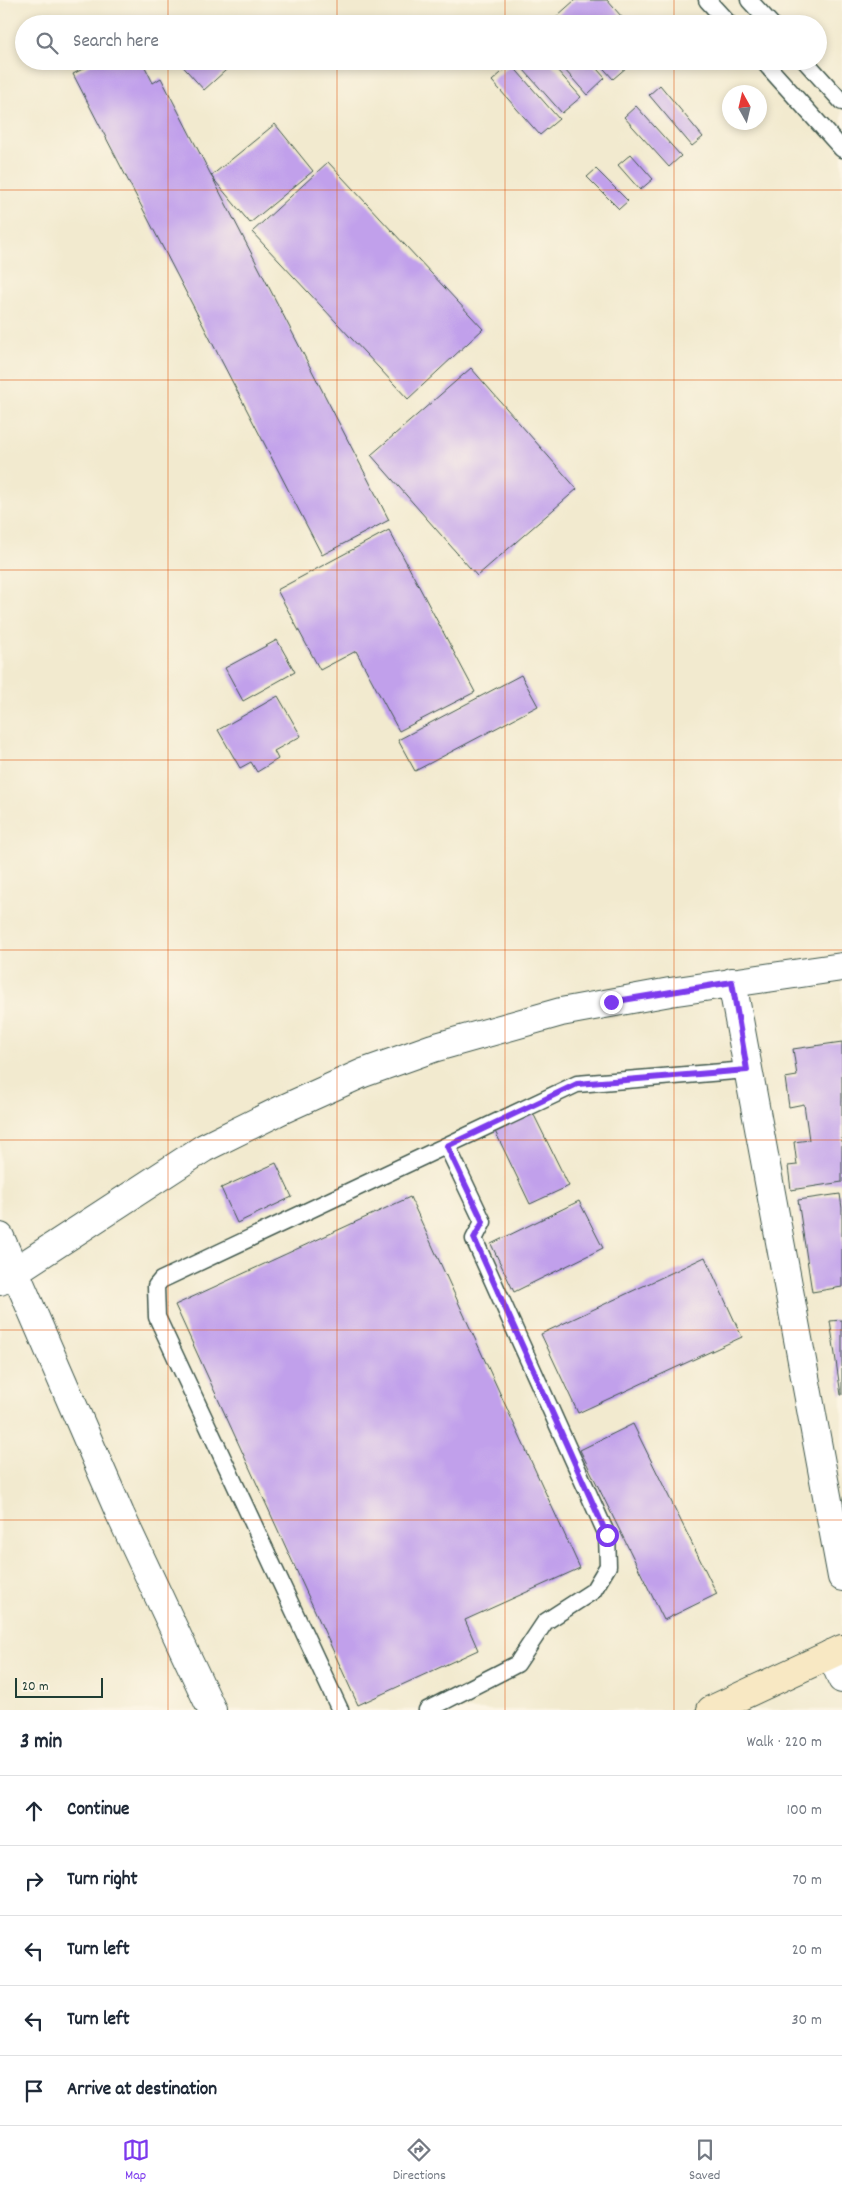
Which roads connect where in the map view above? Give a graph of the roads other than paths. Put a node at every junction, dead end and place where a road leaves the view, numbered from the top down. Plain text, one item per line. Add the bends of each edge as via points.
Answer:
1 (707, 0) edge
2 (749, 0) edge
3 (721, 15) edge
4 (763, 15) edge
5 (771, 70) edge
6 (813, 70) edge
7 (842, 102) edge
8 (842, 148) edge
9 (842, 967) edge
10 (732, 982) junction
11 (747, 1070) junction
12 (447, 1146) junction
13 (0, 1237) edge
14 (8, 1276) edge
15 (842, 1577) edge
16 (836, 1652) edge
17 (842, 1679) edge
18 (212, 1710) edge
19 (340, 1710) edge
20 (428, 1710) edge
21 (711, 1710) edge

1 - 3 lane
2 - 4 lane
5 - 8 lane
6 - 7 lane
9 - 10 street
10 - 11 street
10 - 14 street via 561,1012 442,1046 363,1073 204,1148
11 - 12 lane via 577,1084
11 - 15 street
12 - 19 lane via 161,1280 156,1286 157,1317
12 - 20 lane via 483,1222 474,1238 607,1535 608,1566 594,1591 545,1622 517,1664
13 - 14 street
14 - 18 street
16 - 17 street
16 - 21 main road

